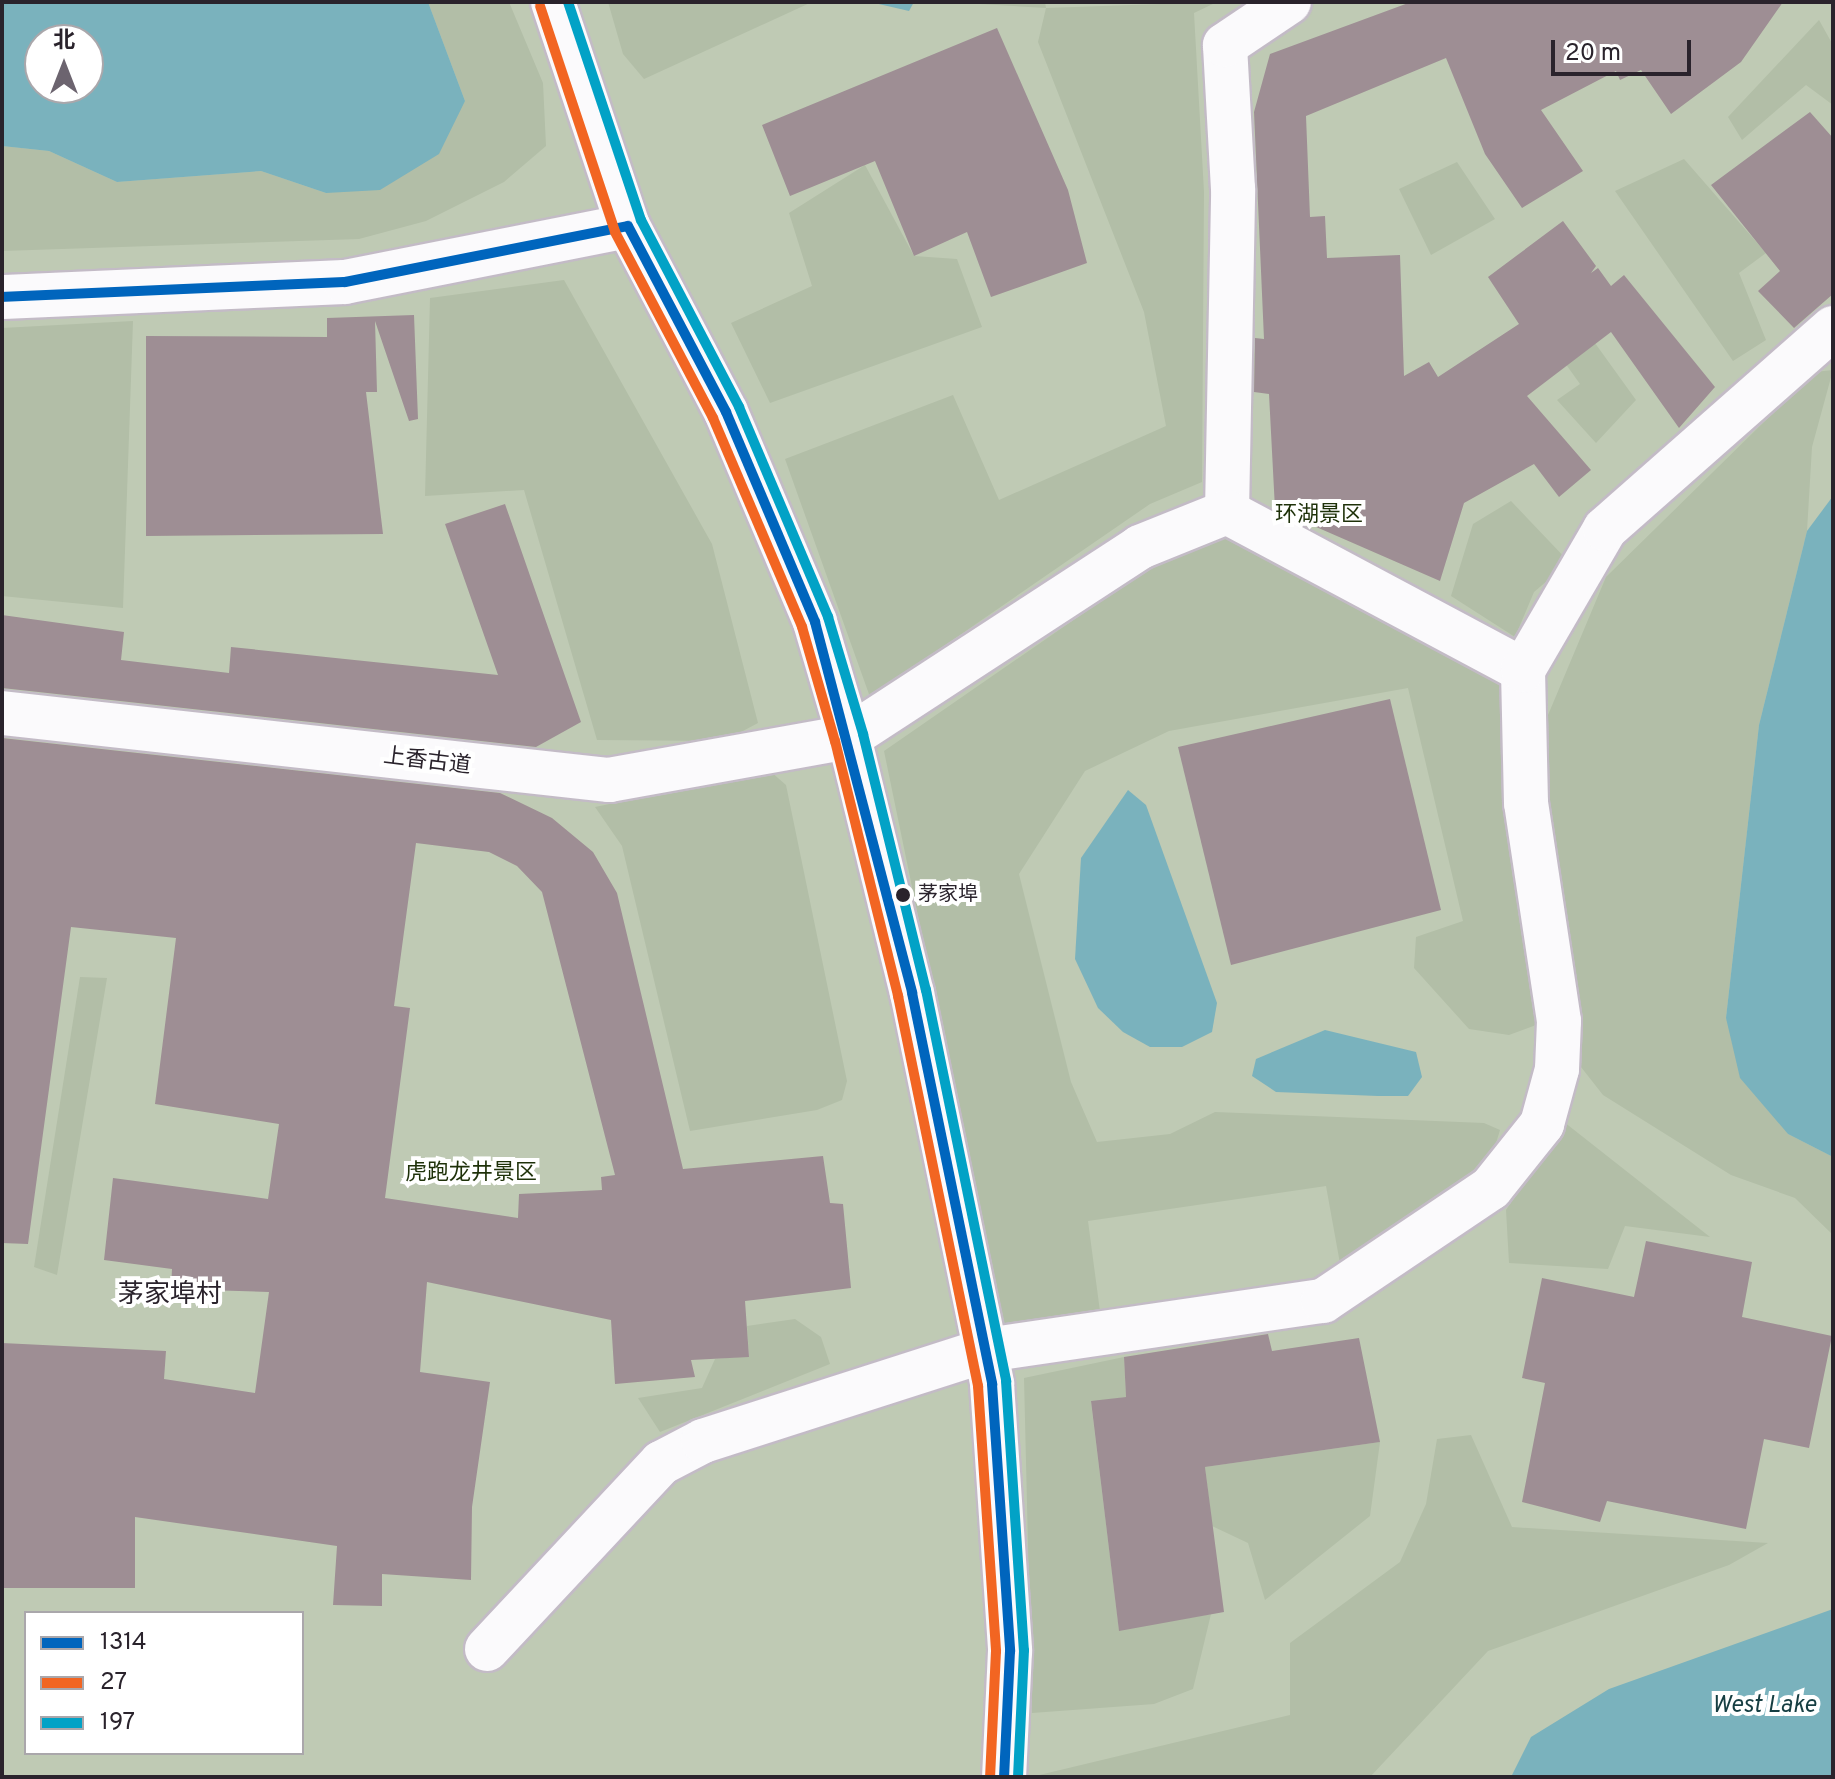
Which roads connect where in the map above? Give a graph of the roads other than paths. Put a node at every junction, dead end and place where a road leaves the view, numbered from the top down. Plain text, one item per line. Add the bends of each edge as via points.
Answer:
1 (553, 2) edge
2 (1289, 2) edge
3 (628, 226) junction
4 (2, 297) edge
5 (1833, 328) edge
6 (1227, 512) junction
7 (1523, 670) junction
8 (2, 713) edge
9 (849, 737) junction
10 (986, 1350) junction
11 (487, 1649) dead end
12 (1004, 1777) edge

1 - 3 street
2 - 6 street via 1225,45 1233,189
3 - 4 street via 345,282
3 - 9 street via 726,412 815,622
5 - 7 street via 1605,529
6 - 7 street
6 - 9 street via 1140,547
7 - 10 street via 1526,803 1559,1021 1557,1069 1542,1124 1491,1188 1323,1301
8 - 9 street, 上香古道 via 594,782
9 - 10 street via 912,993
10 - 11 street via 703,1441 661,1463
10 - 12 street via 1010,1651

